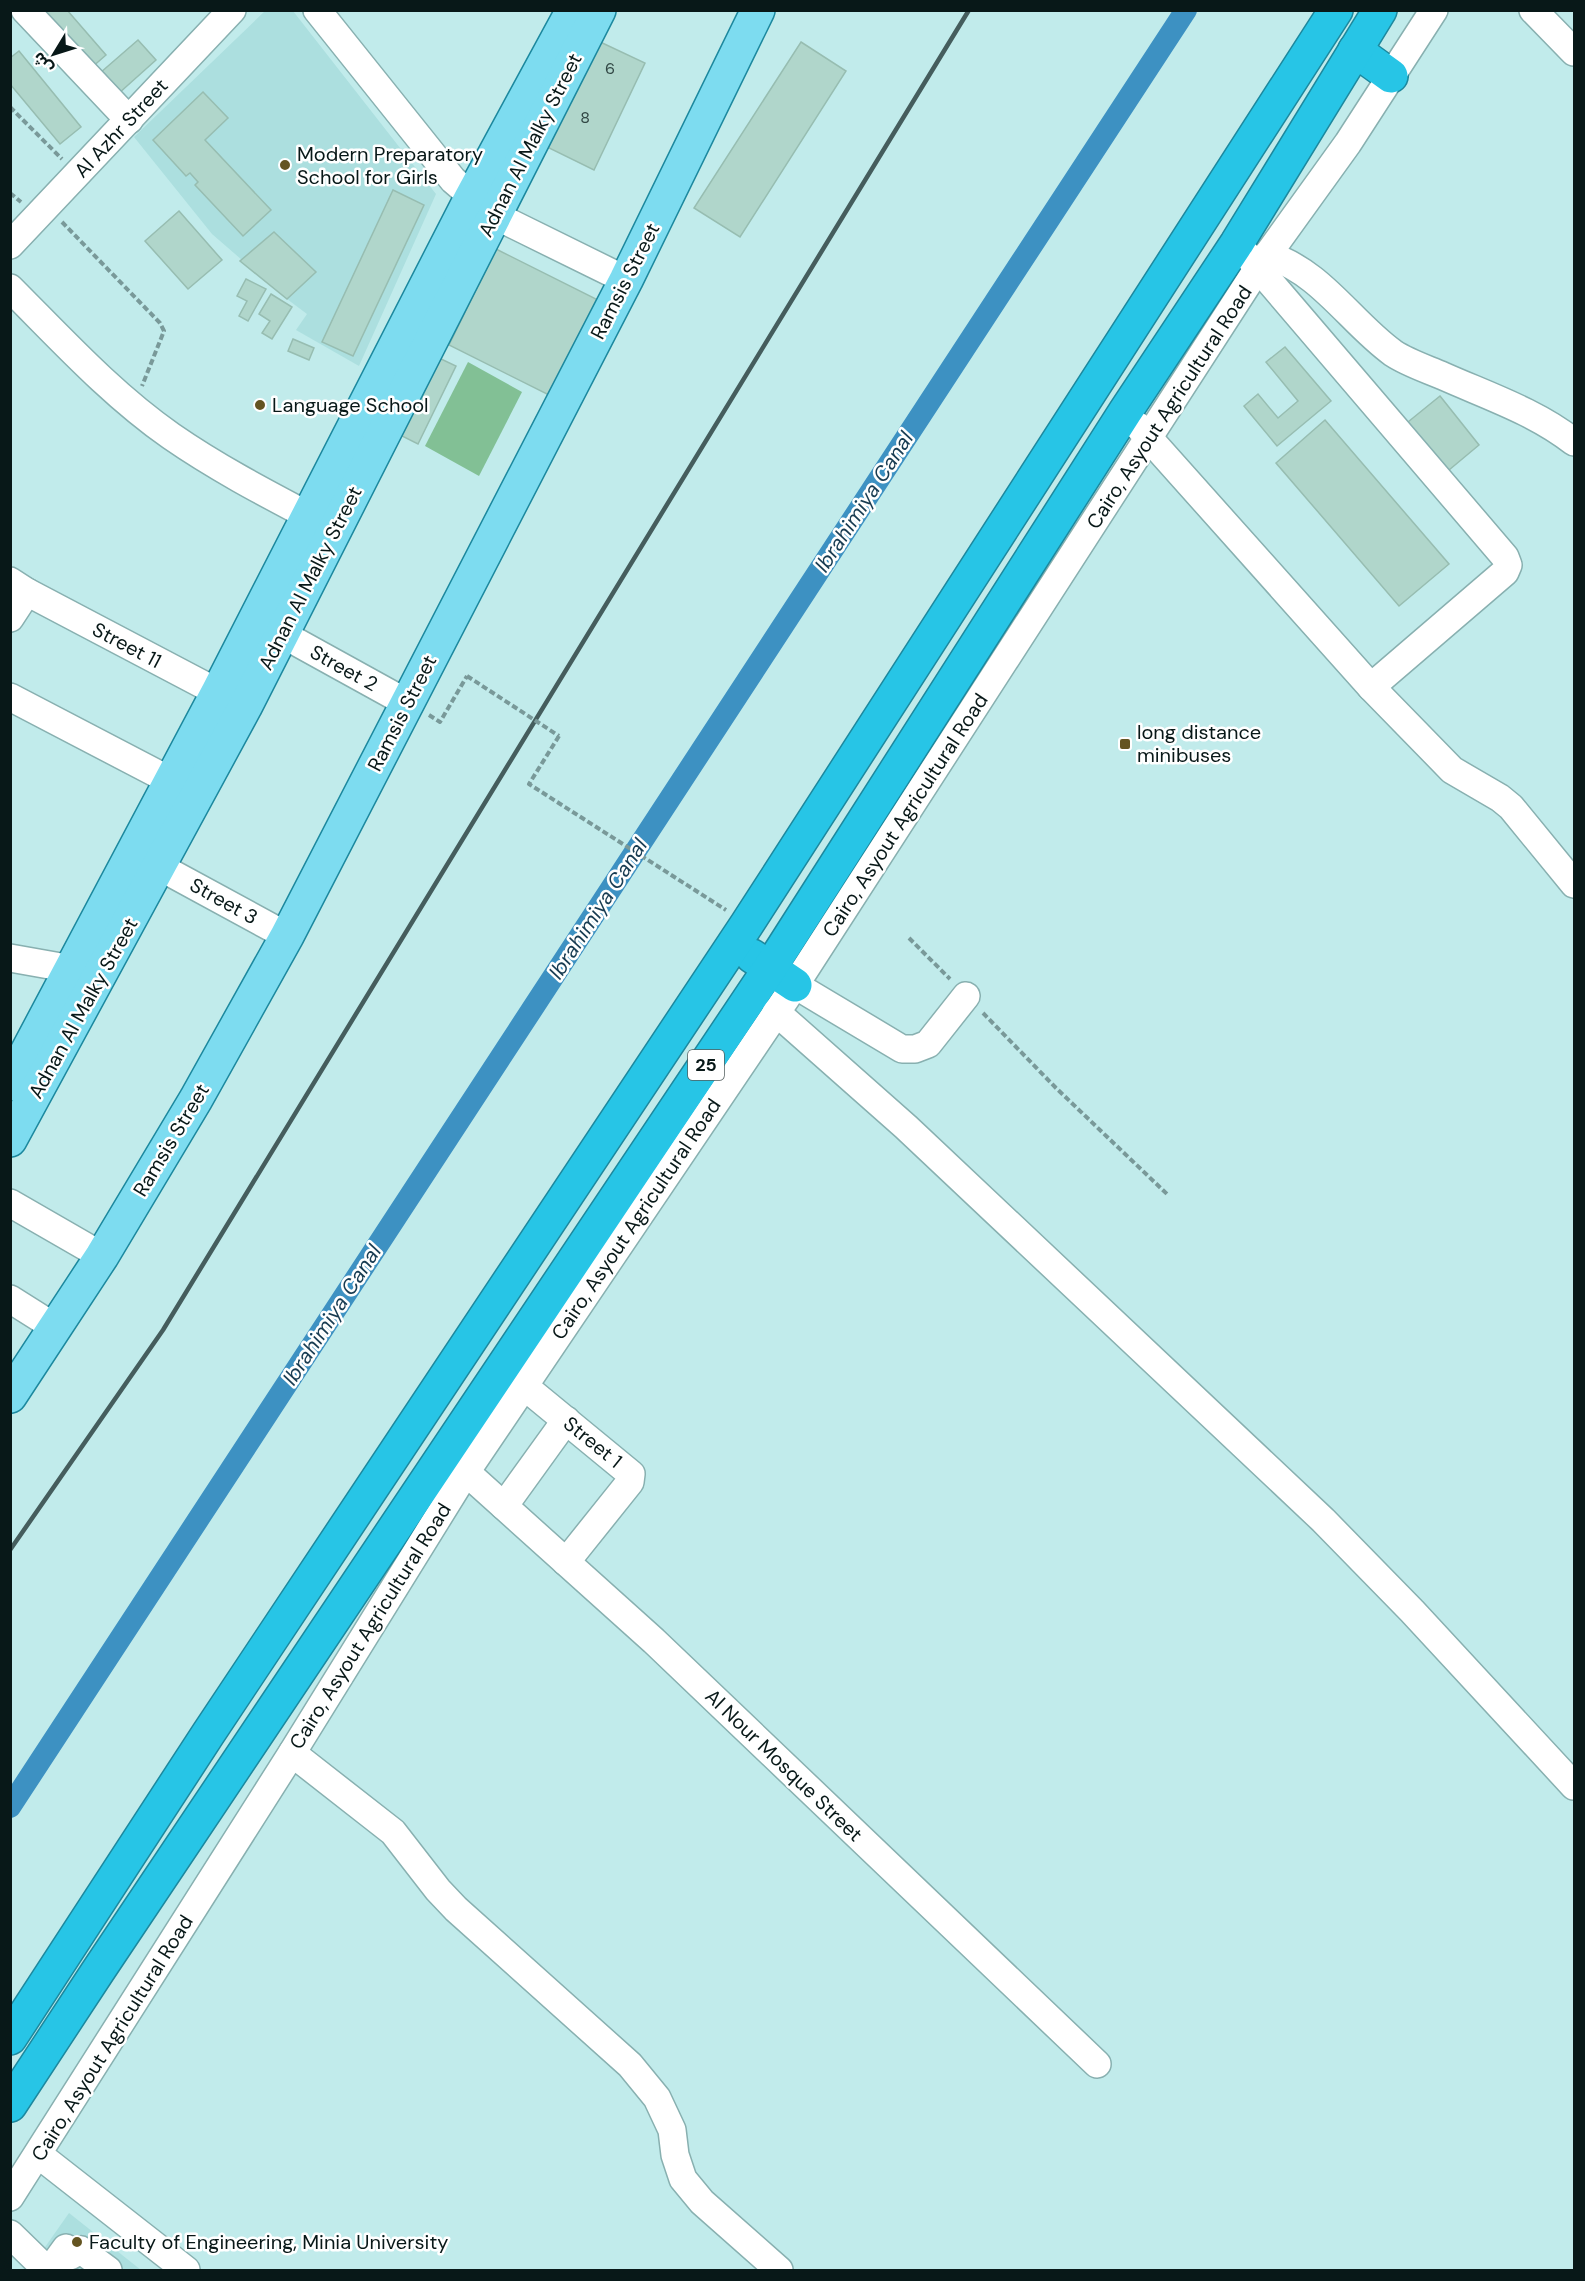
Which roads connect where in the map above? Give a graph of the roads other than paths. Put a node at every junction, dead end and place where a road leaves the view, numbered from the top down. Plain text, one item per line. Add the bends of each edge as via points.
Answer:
1 (25, 10) edge
2 (231, 10) edge
3 (317, 10) edge
4 (573, 10) edge
5 (599, 10) edge
6 (758, 10) edge
7 (1336, 10) edge
8 (1380, 10) edge
9 (1434, 10) edge
10 (1533, 10) edge
11 (1355, 50) junction
12 (1575, 52) edge
13 (1391, 76) junction
14 (129, 120) junction
15 (483, 207) junction
16 (1236, 243) junction
17 (10, 245) edge
18 (1263, 261) junction
19 (626, 280) junction
20 (10, 288) edge
21 (1125, 412) junction
22 (1149, 439) junction
23 (1575, 442) edge
24 (321, 522) junction
25 (19, 586) edge
26 (10, 618) edge
27 (282, 634) junction
28 (1371, 687) junction
29 (10, 697) edge
30 (231, 699) junction
31 (407, 703) junction
32 (171, 781) junction
33 (160, 867) junction
34 (1575, 884) edge
35 (287, 936) junction
36 (733, 944) junction
37 (10, 958) edge
38 (72, 969) junction
39 (783, 977) junction
40 (966, 996) road end
41 (776, 1012) junction
42 (10, 1084) edge
43 (10, 1140) edge
44 (10, 1203) edge
45 (102, 1256) junction
46 (10, 1299) edge
47 (56, 1328) junction
48 (524, 1386) junction
49 (10, 1396) edge
50 (566, 1420) junction
51 (466, 1472) junction
52 (504, 1506) junction
53 (566, 1562) junction
54 (208, 1734) junction
55 (292, 1753) junction
56 (242, 1759) junction
57 (1575, 1786) edge
58 (10, 2038) edge
59 (1097, 2064) dead end
60 (10, 2105) edge
61 (39, 2155) junction
62 (10, 2197) edge
63 (10, 2234) edge
64 (48, 2271) edge
65 (108, 2271) edge
66 (186, 2271) edge
67 (779, 2271) edge

1 - 14 street
2 - 14 street, Al Azhr Street
3 - 15 street via 453,180
4 - 15 main road, Adnan Al Malky Street
5 - 15 main road, Adnan Al Malky Street
6 - 19 main road, Ramsis Street
7 - 36 highway, 25
8 - 11 highway, Cairo, Asyout Agricultural Road / 25
9 - 13 street, Cairo, Asyout Agricultural Road
10 - 12 street
11 - 13 highway
11 - 16 highway, Cairo, Asyout Agricultural Road / 25
13 - 18 street, Cairo, Asyout Agricultural Road
14 - 17 street, Al Azhr Street
15 - 19 street
15 - 24 main road, Adnan Al Malky Street
16 - 18 street
16 - 21 highway, Cairo, Asyout Agricultural Road / 25
18 - 22 street, Cairo, Asyout Agricultural Road
18 - 23 street via 1288,262 1313,279 1394,353 1532,415
18 - 28 street via 1508,565 1505,572
19 - 31 main road, Ramsis Street
20 - 24 street via 83,362 171,436 210,462
21 - 22 street
21 - 39 highway, Cairo, Asyout Agricultural Road / 25
22 - 28 street
22 - 39 street, Cairo, Asyout Agricultural Road
24 - 27 main road, Adnan Al Malky Street
24 - 30 main road, Adnan Al Malky Street
25 - 26 street
25 - 30 street, Street 11
27 - 30 main road, Adnan Al Malky Street
27 - 31 street, Street 2
28 - 34 street via 1452,770 1511,807
29 - 32 street
30 - 32 main road, Adnan Al Malky Street
30 - 33 main road, Adnan Al Malky Street
31 - 35 main road, Ramsis Street
32 - 38 main road, Adnan Al Malky Street
33 - 35 street, Street 3
33 - 43 main road, Adnan Al Malky Street
35 - 45 main road, Ramsis Street
36 - 39 highway
36 - 54 highway, 25
37 - 38 street
38 - 42 main road, Adnan Al Malky Street
39 - 40 street via 902,1049 928,1044
39 - 41 street, Cairo, Asyout Agricultural Road
39 - 56 highway, Cairo, Asyout Agricultural Road / 25
41 - 48 street, Cairo, Asyout Agricultural Road
41 - 57 street via 906,1127 1323,1520
44 - 45 street
45 - 47 main road, Ramsis Street
46 - 47 street
47 - 49 main road, Ramsis Street
48 - 50 street, Street 1
48 - 51 street, Cairo, Asyout Agricultural Road
50 - 52 street
50 - 53 street, Street 1 via 628,1470 631,1478
51 - 52 street, Al Nour Mosque Street
51 - 55 street, Cairo, Asyout Agricultural Road
52 - 53 street, Al Nour Mosque Street
53 - 59 street, Al Nour Mosque Street via 654,1641
54 - 56 highway
54 - 58 highway, 25
55 - 61 street, Cairo, Asyout Agricultural Road
55 - 67 street via 393,1832 456,1909 630,2065 657,2098 672,2130 683,2179 702,2202
56 - 60 highway, Cairo, Asyout Agricultural Road / 25
61 - 62 street, Cairo, Asyout Agricultural Road
61 - 66 street
63 - 64 street
64 - 65 street via 66,2248 70,2256 81,2250

